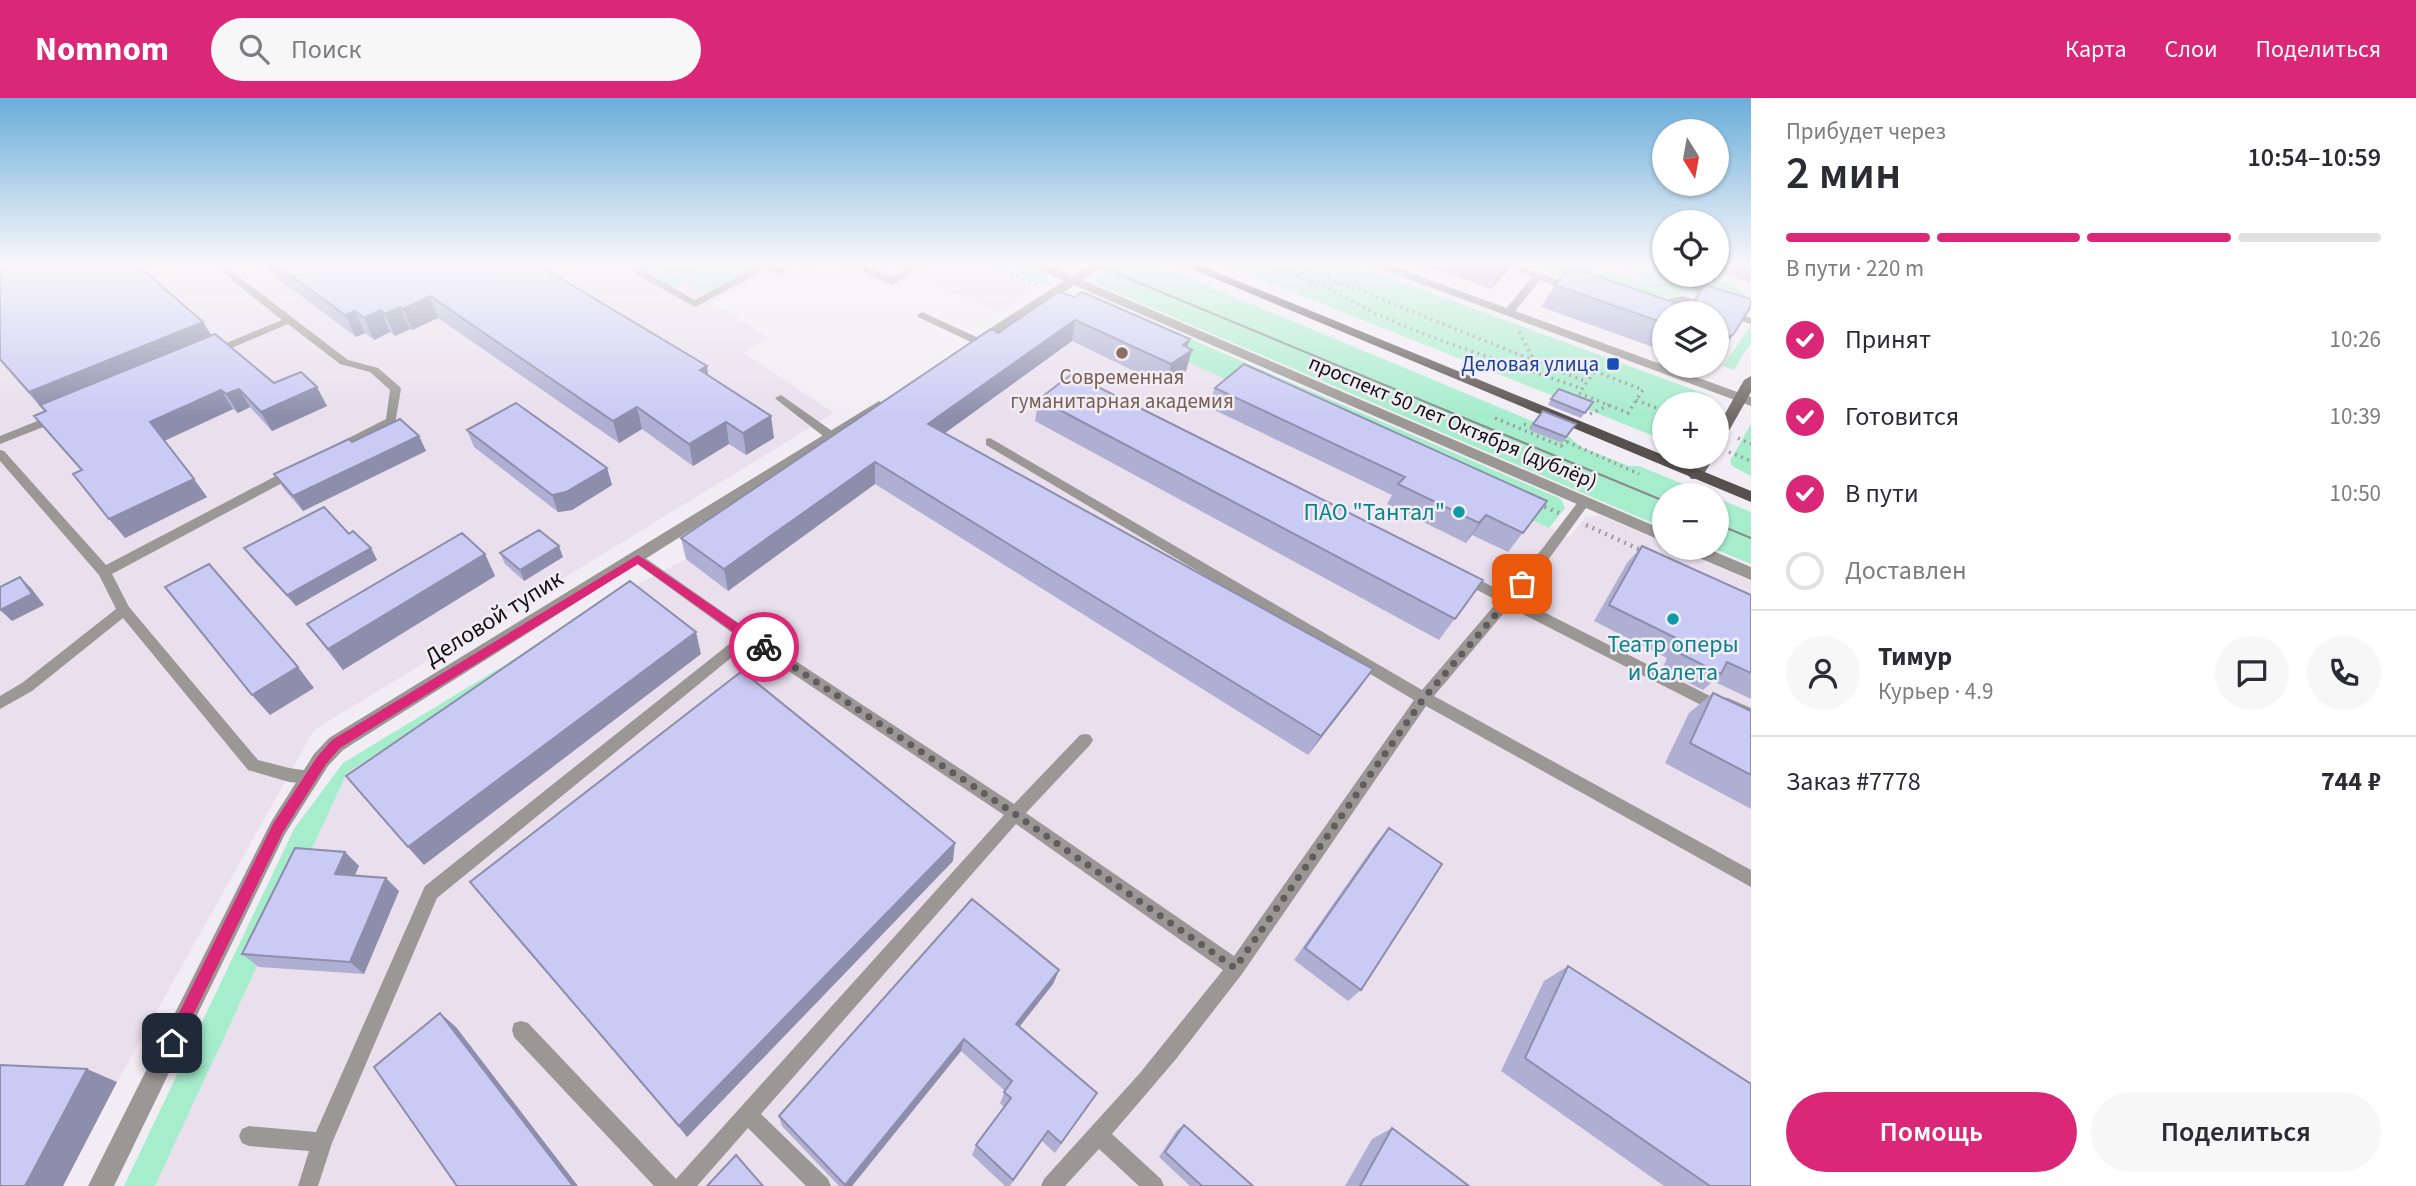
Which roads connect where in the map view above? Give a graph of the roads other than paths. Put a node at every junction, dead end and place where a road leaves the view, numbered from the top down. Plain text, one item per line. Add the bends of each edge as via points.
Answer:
1 (281, 314) edge
2 (922, 314) dead end
3 (1023, 314) edge
4 (1150, 314) edge
5 (1306, 314) edge
6 (1510, 314) edge
7 (1648, 314) edge
8 (1729, 314) edge
9 (1652, 315) edge
10 (289, 320) junction
11 (1751, 321) edge
12 (979, 342) junction
13 (956, 356) edge
14 (201, 357) edge
15 (1751, 380) edge
16 (899, 393) edge
17 (781, 398) dead end
18 (1746, 400) edge
19 (63, 414) edge
20 (1729, 423) edge
21 (831, 436) junction
22 (0, 440) edge
23 (990, 442) dead end
24 (0, 454) edge
25 (320, 458) edge
26 (308, 465) edge
27 (1700, 469) edge
28 (1696, 475) junction
29 (1751, 497) edge
30 (1585, 501) junction
31 (1652, 531) edge
32 (638, 558) junction
33 (1719, 560) edge
34 (1448, 570) edge
35 (104, 572) junction
36 (1751, 574) edge
37 (1508, 600) junction
38 (124, 610) junction
39 (748, 637) junction
40 (1424, 698) junction
41 (0, 703) edge
42 (1751, 715) edge
43 (1085, 740) dead end
44 (311, 777) junction
45 (1015, 814) junction
46 (1751, 879) edge
47 (1235, 968) junction
48 (521, 1030) dead end
49 (747, 1114) junction
50 (249, 1136) dead end
51 (1099, 1136) junction
52 (322, 1142) junction
53 (102, 1186) edge
54 (308, 1186) edge
55 (668, 1186) edge
56 (683, 1186) edge
57 (821, 1186) edge
58 (1051, 1186) edge
59 (1154, 1186) edge

1 - 10 lane
2 - 12 lane
3 - 12 street
4 - 30 street, проспект 50 лет Октября (дублёр)
5 - 28 main road
6 - 18 street
7 - 9 lane
8 - 11 lane
10 - 14 lane
10 - 25 lane via 344,362 374,370 396,389 391,421
12 - 13 street
15 - 18 street
16 - 21 street, Деловой тупик
17 - 21 lane
18 - 20 street
19 - 22 lane
21 - 32 street, Деловой тупик
23 - 40 lane
24 - 35 lane
26 - 35 lane
27 - 28 street
28 - 29 main road
30 - 31 street, проспект 50 лет Октября (дублёр)
30 - 37 lane
32 - 39 lane
32 - 44 street, Деловой тупик via 336,744
33 - 36 street
34 - 37 lane
35 - 38 lane
37 - 40 lane
37 - 42 lane via 1709,702 1728,704
38 - 41 lane
38 - 44 lane via 253,765
39 - 45 lane
39 - 52 lane via 431,892
40 - 46 lane
40 - 47 lane
43 - 45 lane
44 - 53 street, Деловой тупик via 278,828
45 - 47 lane
45 - 49 lane
47 - 51 lane
48 - 55 lane
49 - 56 lane
49 - 57 lane
50 - 52 lane
51 - 58 lane
51 - 59 lane
52 - 54 lane

